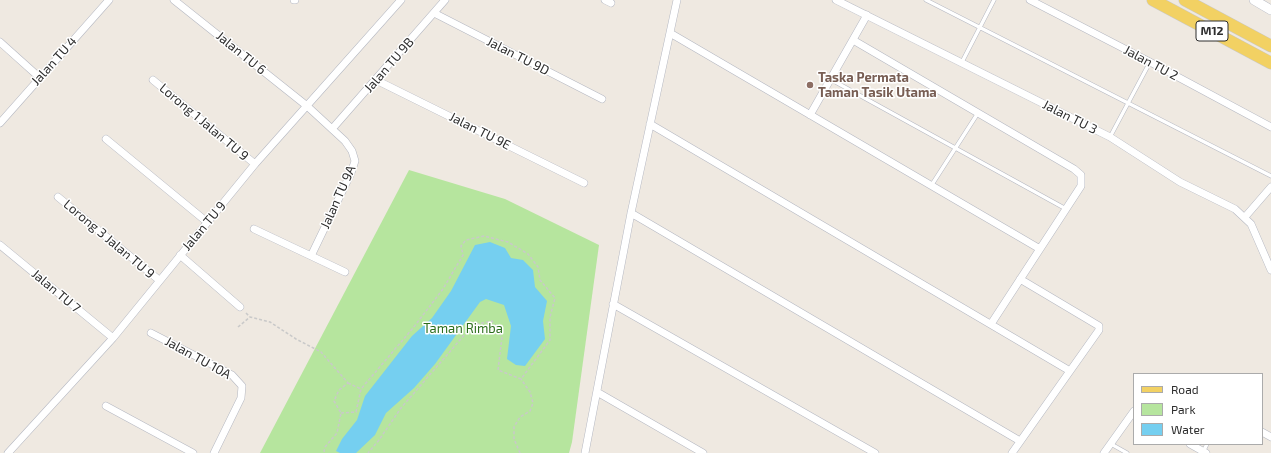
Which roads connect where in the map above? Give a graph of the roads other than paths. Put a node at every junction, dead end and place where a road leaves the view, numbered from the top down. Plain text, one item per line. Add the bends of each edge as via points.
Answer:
1 (109, 0) edge
2 (174, 0) edge
3 (401, 0) edge
4 (445, 0) edge
5 (678, 0) edge
6 (836, 0) edge
7 (926, 0) edge
8 (994, 0) edge
9 (1030, 0) edge
10 (1153, 0) edge
11 (1185, 0) edge
12 (1254, 0) edge
13 (1271, 10) edge
14 (434, 13) junction
15 (867, 15) junction
16 (980, 28) junction
17 (670, 34) junction
18 (853, 40) junction
19 (0, 42) edge
20 (1271, 46) edge
21 (962, 62) junction
22 (1150, 62) junction
23 (1271, 63) edge
24 (39, 78) junction
25 (830, 79) junction
26 (153, 80) dead end
27 (376, 80) junction
28 (602, 99) dead end
29 (1128, 103) junction
30 (307, 106) junction
31 (978, 112) junction
32 (810, 115) junction
33 (0, 123) edge
34 (650, 124) junction
35 (1271, 127) edge
36 (332, 129) junction
37 (1110, 137) junction
38 (106, 139) dead end
39 (955, 148) junction
40 (255, 164) junction
41 (1271, 176) edge
42 (584, 183) dead end
43 (931, 186) junction
44 (1271, 187) edge
45 (58, 197) dead end
46 (1066, 209) junction
47 (631, 213) junction
48 (1246, 217) junction
49 (207, 222) junction
50 (254, 229) dead end
51 (0, 245) edge
52 (1040, 249) junction
53 (180, 255) junction
54 (311, 256) junction
55 (1271, 270) edge
56 (345, 272) dead end
57 (1020, 279) junction
58 (159, 280) junction
59 (613, 304) junction
60 (240, 307) road end
61 (991, 324) junction
62 (151, 333) dead end
63 (113, 338) junction
64 (1070, 371) junction
65 (597, 392) junction
66 (106, 406) dead end
67 (1133, 413) edge
68 (1020, 441) junction
69 (1111, 444) junction
70 (1192, 445) edge
71 (1204, 452) edge
72 (8, 453) edge
73 (193, 453) edge
74 (214, 453) edge
75 (585, 453) edge
76 (703, 453) edge
77 (875, 453) edge
78 (1012, 453) edge
79 (1104, 453) edge
80 (1127, 453) edge

1 - 24 street, Jalan TU 4
2 - 30 street, Jalan TU 6
3 - 30 street, Jalan TU 9
4 - 14 street, Jalan TU 9B
5 - 17 street
6 - 15 street, Jalan TU 3
7 - 16 lane
8 - 16 lane
9 - 22 street, Jalan TU 2
10 - 23 main road, M12
11 - 20 main road, M12
12 - 13 street
14 - 27 street, Jalan TU 9B
14 - 28 street, Jalan TU 9D
15 - 18 street
15 - 21 street, Jalan TU 3
16 - 21 lane
16 - 29 lane
17 - 32 street
17 - 34 street
18 - 25 street
18 - 31 street
19 - 24 street
21 - 37 street, Jalan TU 3
22 - 29 lane
22 - 35 street, Jalan TU 2
24 - 33 street, Jalan TU 4
25 - 32 street
25 - 39 lane
26 - 40 street, Lorong 1 Jalan TU 9
27 - 36 street, Jalan TU 9B
27 - 42 street, Jalan TU 9E
29 - 37 lane
29 - 41 lane
30 - 36 street, Jalan TU 9A
30 - 40 street, Jalan TU 9
31 - 39 lane
31 - 46 street via 1074,168 1081,175 1081,186
32 - 43 street
34 - 47 street
34 - 61 street
36 - 54 street, Jalan TU 9A via 345,141 355,161
37 - 48 street, Jalan TU 3 via 1180,182
38 - 49 street
39 - 43 lane
39 - 46 lane
40 - 49 street, Jalan TU 9
43 - 52 street
44 - 48 street
45 - 58 street, Lorong 3 Jalan TU 9
46 - 52 street
47 - 59 street
47 - 68 street
48 - 55 street, Jalan TU 3 via 1256,233
49 - 53 street, Jalan TU 9
50 - 54 street
51 - 63 street, Jalan TU 7
52 - 57 street
53 - 58 street, Jalan TU 9
53 - 60 street
54 - 56 street
57 - 61 street
57 - 64 street via 1099,326 1099,330
58 - 63 street, Jalan TU 9
59 - 65 street
59 - 77 street
61 - 64 street
62 - 74 street, Jalan TU 10A via 222,370 242,386 241,398
63 - 72 street, Jalan TU 9
64 - 68 street
65 - 75 street
65 - 76 street
66 - 73 street
67 - 69 street
68 - 78 street
69 - 79 street
69 - 80 lane
70 - 71 street

